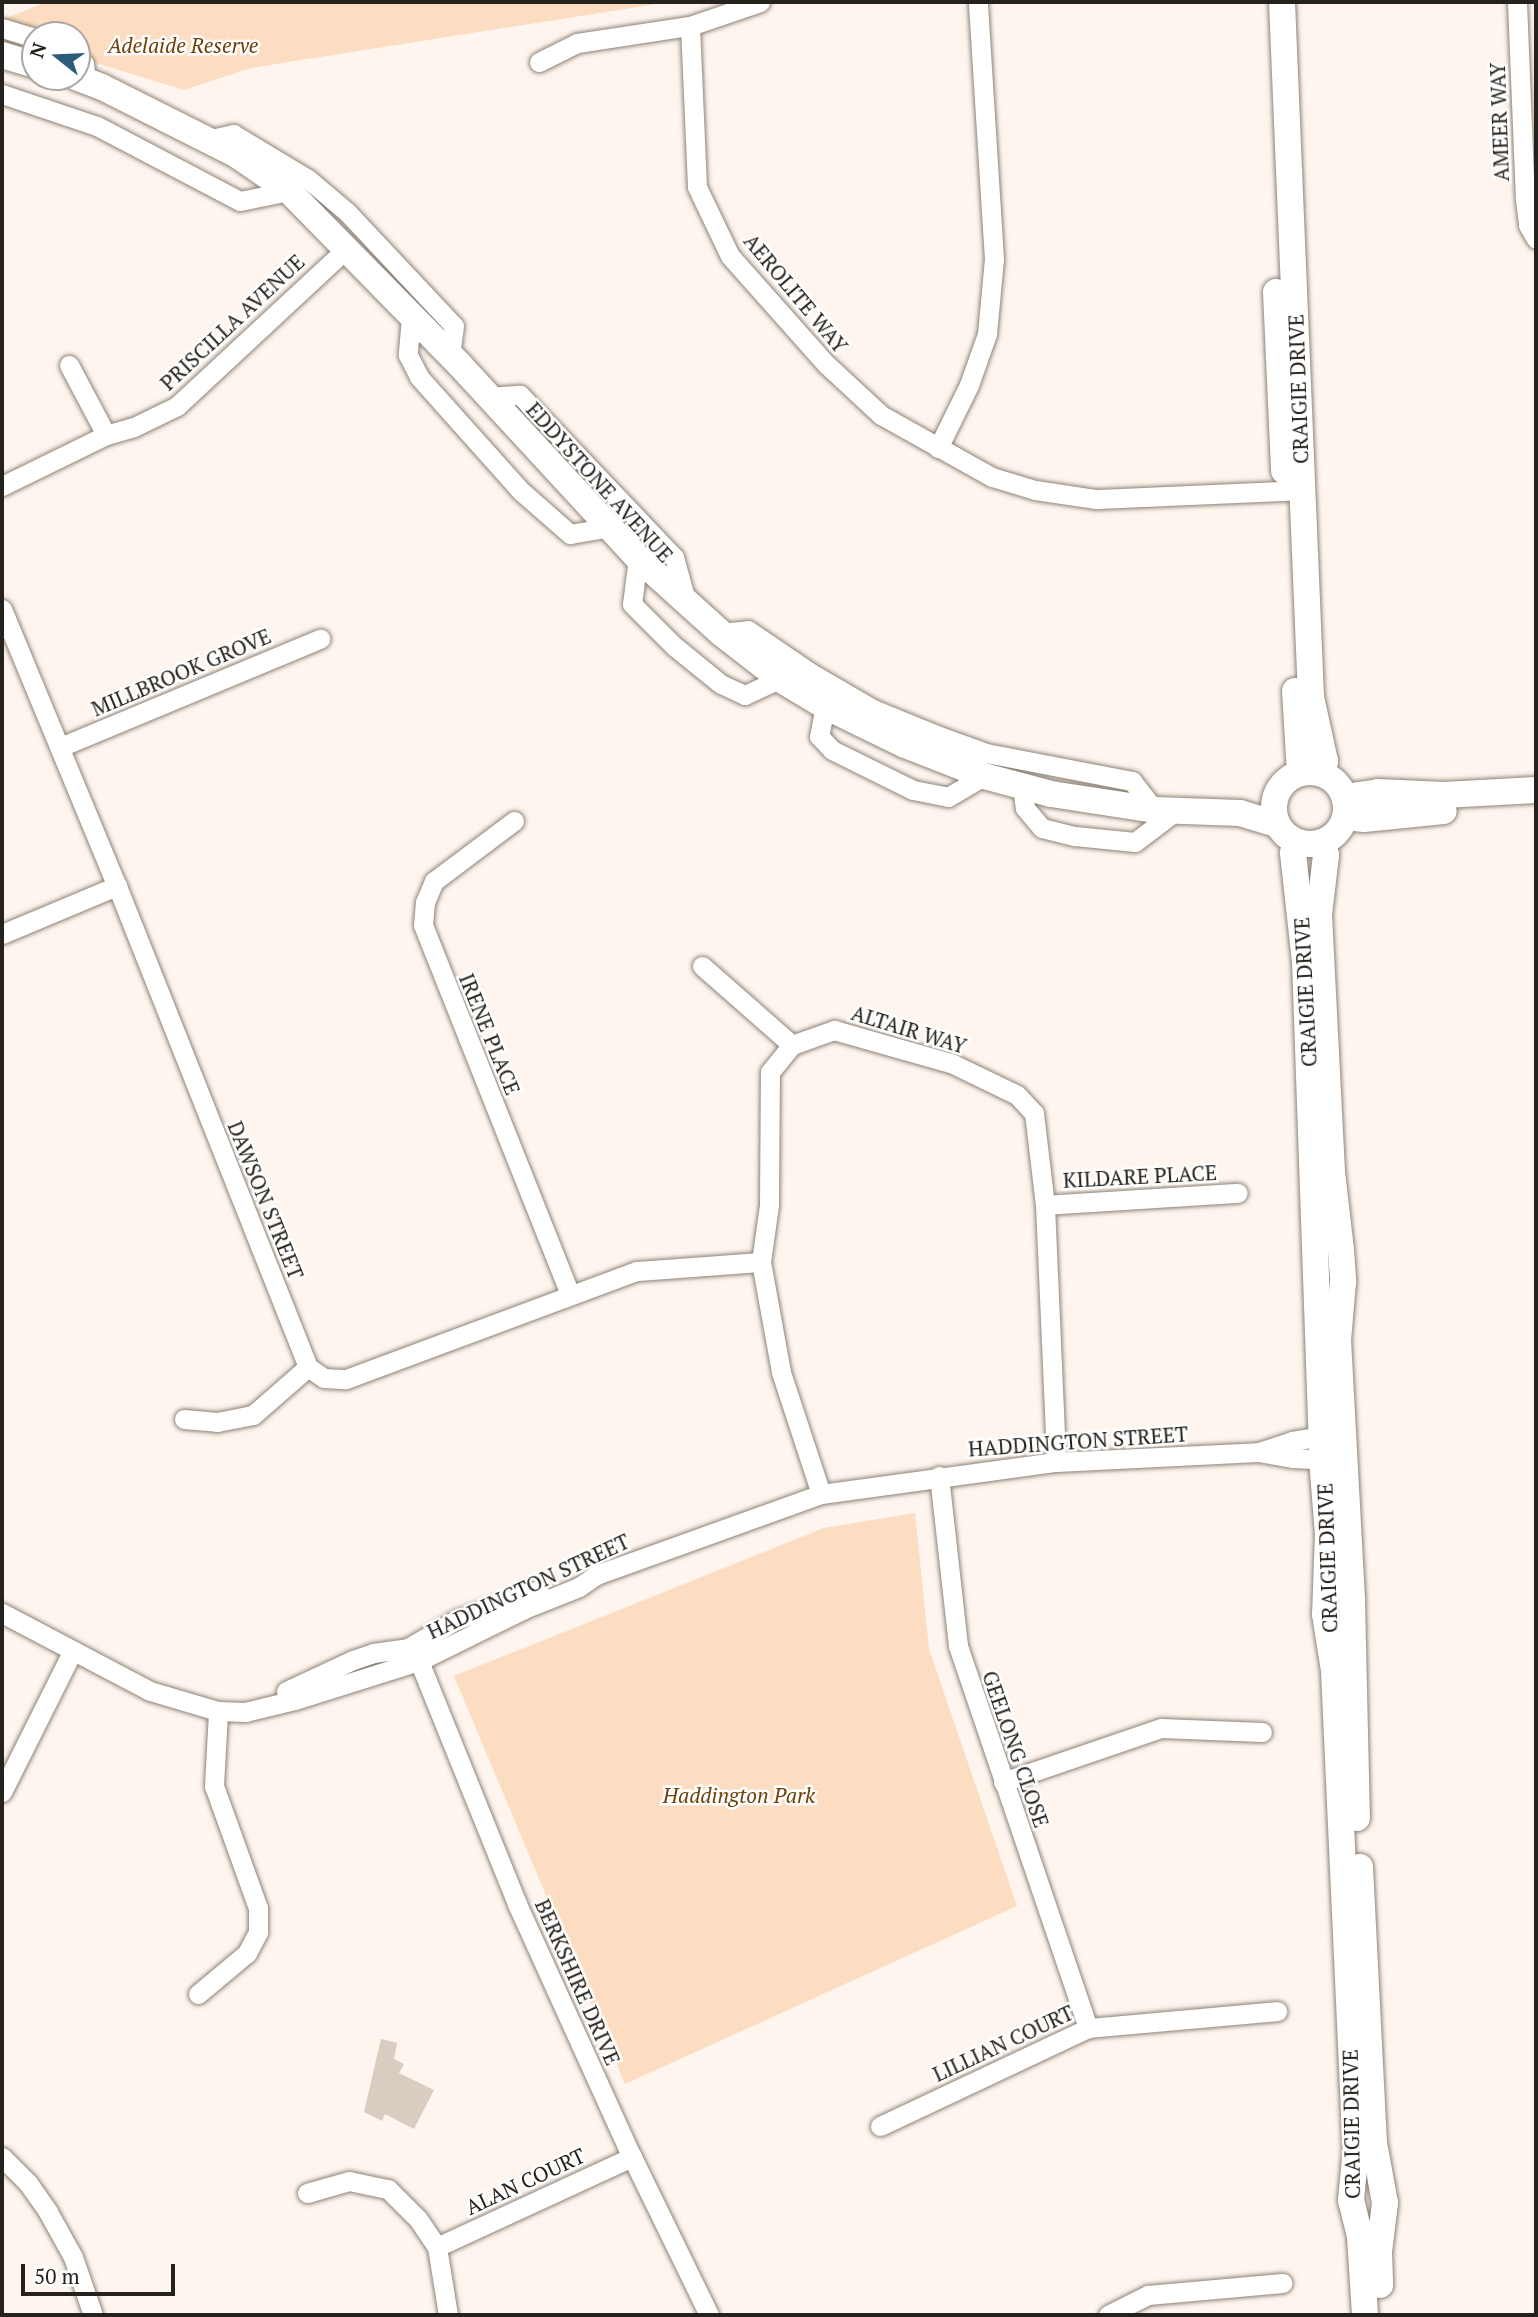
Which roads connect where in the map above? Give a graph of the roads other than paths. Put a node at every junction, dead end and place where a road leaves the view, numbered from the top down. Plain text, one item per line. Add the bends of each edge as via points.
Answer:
1 (760, 2) edge
2 (978, 2) edge
3 (1264, 2) edge
4 (1282, 2) edge
5 (1517, 2) edge
6 (690, 26) junction
7 (2, 28) edge
8 (21, 34) edge
9 (2, 55) edge
10 (21, 61) edge
11 (539, 62) dead end
12 (91, 77) edge
13 (2, 94) edge
14 (207, 140) junction
15 (289, 191) junction
16 (1536, 239) edge
17 (345, 250) junction
18 (411, 317) junction
19 (450, 355) junction
20 (69, 365) dead end
21 (488, 397) junction
22 (106, 435) junction
23 (938, 448) junction
24 (2, 486) edge
25 (1293, 490) junction
26 (611, 527) junction
27 (638, 558) junction
28 (686, 601) junction
29 (2, 609) edge
30 (722, 633) junction
31 (320, 639) dead end
32 (780, 679) junction
33 (824, 706) junction
34 (60, 747) junction
35 (984, 776) junction
36 (1301, 777) junction
37 (1022, 785) junction
38 (1536, 790) edge
39 (1345, 807) junction
40 (1536, 808) edge
41 (1166, 810) junction
42 (1240, 813) junction
43 (514, 821) dead end
44 (1277, 824) junction
45 (1296, 842) junction
46 (1323, 842) junction
47 (117, 886) junction
48 (2, 934) edge
49 (702, 967) dead end
50 (792, 1045) junction
51 (1238, 1193) dead end
52 (1045, 1205) junction
53 (761, 1262) junction
54 (570, 1295) junction
55 (308, 1367) junction
56 (184, 1419) dead end
57 (1333, 1447) junction
58 (1056, 1462) junction
59 (939, 1476) junction
60 (821, 1494) junction
61 (596, 1575) junction
62 (2, 1613) edge
63 (72, 1651) junction
64 (419, 1661) junction
65 (192, 1704) junction
66 (218, 1710) junction
67 (1262, 1732) dead end
68 (1003, 1782) junction
69 (2, 1792) edge
70 (198, 1994) dead end
71 (1277, 2011) dead end
72 (1088, 2028) junction
73 (880, 2126) dead end
74 (2, 2157) edge
75 (632, 2157) junction
76 (307, 2193) dead end
77 (437, 2247) junction
78 (1282, 2283) dead end
79 (93, 2315) edge
80 (448, 2315) edge
81 (709, 2315) edge
82 (1108, 2315) edge
83 (1365, 2315) edge
84 (1381, 2315) edge

1 - 6 street
2 - 23 street via 994,259 987,334 969,386
3 - 25 main road, CRAIGIE DRIVE
4 - 25 main road, CRAIGIE DRIVE via 1301,398
5 - 16 street, AMEER WAY via 1525,199 1528,225
6 - 11 street via 577,43
6 - 23 street, AEROLITE WAY via 697,187 730,256 826,364 881,415
7 - 8 street
9 - 10 main road
12 - 14 main road, EDDYSTONE AVENUE
13 - 15 street via 97,126 240,201
14 - 15 main road, EDDYSTONE AVENUE
14 - 19 street, EDDYSTONE AVENUE via 233,134 308,179 347,212 454,326
15 - 17 main road, EDDYSTONE AVENUE
17 - 18 main road, EDDYSTONE AVENUE
17 - 22 street, PRISCILLA AVENUE via 177,407
18 - 19 main road, EDDYSTONE AVENUE
18 - 26 street, EDDYSTONE AVENUE via 408,355 418,377 522,492 570,534
19 - 21 main road, EDDYSTONE AVENUE
20 - 22 street
21 - 26 main road, EDDYSTONE AVENUE
21 - 28 street, EDDYSTONE AVENUE via 520,395 674,557
22 - 24 street, PRISCILLA AVENUE
23 - 25 street, AEROLITE WAY via 992,477 1035,490 1096,499
25 - 36 main road, CRAIGIE DRIVE
26 - 27 main road, EDDYSTONE AVENUE
27 - 28 main road, EDDYSTONE AVENUE
27 - 32 street, EDDYSTONE AVENUE via 632,604 674,646 721,684 745,695
28 - 30 main road, EDDYSTONE AVENUE
29 - 34 street, DAWSON STREET
30 - 32 main road, EDDYSTONE AVENUE
30 - 41 street via 748,630 873,709 939,736 986,753 1132,781
31 - 34 street, MILLBROOK GROVE
32 - 33 main road, EDDYSTONE AVENUE
33 - 35 main road, EDDYSTONE AVENUE
33 - 35 street via 819,736 832,750 914,790 948,797
34 - 47 street, DAWSON STREET
35 - 37 main road, EDDYSTONE AVENUE
36 - 39 main road via 1333,780
36 - 42 main road
36 - 44 main road via 1274,803
37 - 41 main road, EDDYSTONE AVENUE via 1051,794
37 - 41 street via 1025,808 1042,828 1075,836 1135,842
38 - 39 main road via 1378,792
39 - 40 main road via 1364,820 1418,811
39 - 46 main road via 1334,835
41 - 42 main road, EDDYSTONE AVENUE
42 - 44 main road, EDDYSTONE AVENUE
43 - 54 street, IRENE PLACE via 434,881 425,902 423,925
44 - 45 main road
45 - 46 main road
45 - 57 main road, CRAIGIE DRIVE via 1293,853 1305,961
46 - 57 main road, CRAIGIE DRIVE via 1326,855 1320,915 1332,1172 1342,1261
47 - 48 street
47 - 55 street, DAWSON STREET
49 - 50 street
50 - 52 street, ALTAIR WAY via 834,1030 953,1064 1017,1095 1034,1114
50 - 53 street via 770,1072 769,1205
51 - 52 street, KILDARE PLACE
52 - 58 street, ALTAIR WAY
53 - 54 street via 637,1271
53 - 60 street via 781,1372
54 - 55 street via 346,1379 324,1378
55 - 56 street via 253,1415 217,1422
57 - 58 street, HADDINGTON STREET
57 - 83 main road, CRAIGIE DRIVE via 1325,1614 1334,1671 1356,2148 1351,2200 1360,2237
57 - 84 main road, CRAIGIE DRIVE via 1352,1601 1374,2143 1385,2203 1379,2252
58 - 59 street, HADDINGTON STREET
59 - 60 street, HADDINGTON STREET
59 - 68 street, GEELONG CLOSE via 958,1646
60 - 61 street, HADDINGTON STREET
61 - 64 street, HADDINGTON STREET
61 - 65 street via 583,1574 492,1606 456,1620 408,1648 373,1653 265,1698
62 - 63 street, HADDINGTON STREET
63 - 65 street, HADDINGTON STREET via 150,1691
63 - 69 street
64 - 66 street, HADDINGTON STREET via 295,1700 245,1712
64 - 75 street, BERKSHIRE DRIVE via 517,1904
65 - 66 street, HADDINGTON STREET
66 - 70 street via 214,1786 258,1908 258,1932 247,1953
67 - 68 street via 1161,1728
68 - 72 street, GEELONG CLOSE
71 - 72 street, LILLIAN COURT
72 - 73 street, LILLIAN COURT
74 - 79 street via 48,2212 72,2257
75 - 77 street, ALAN COURT
75 - 81 street, BERKSHIRE DRIVE
76 - 77 street via 349,2181 388,2189 418,2219
77 - 80 street
78 - 82 street via 1148,2295

